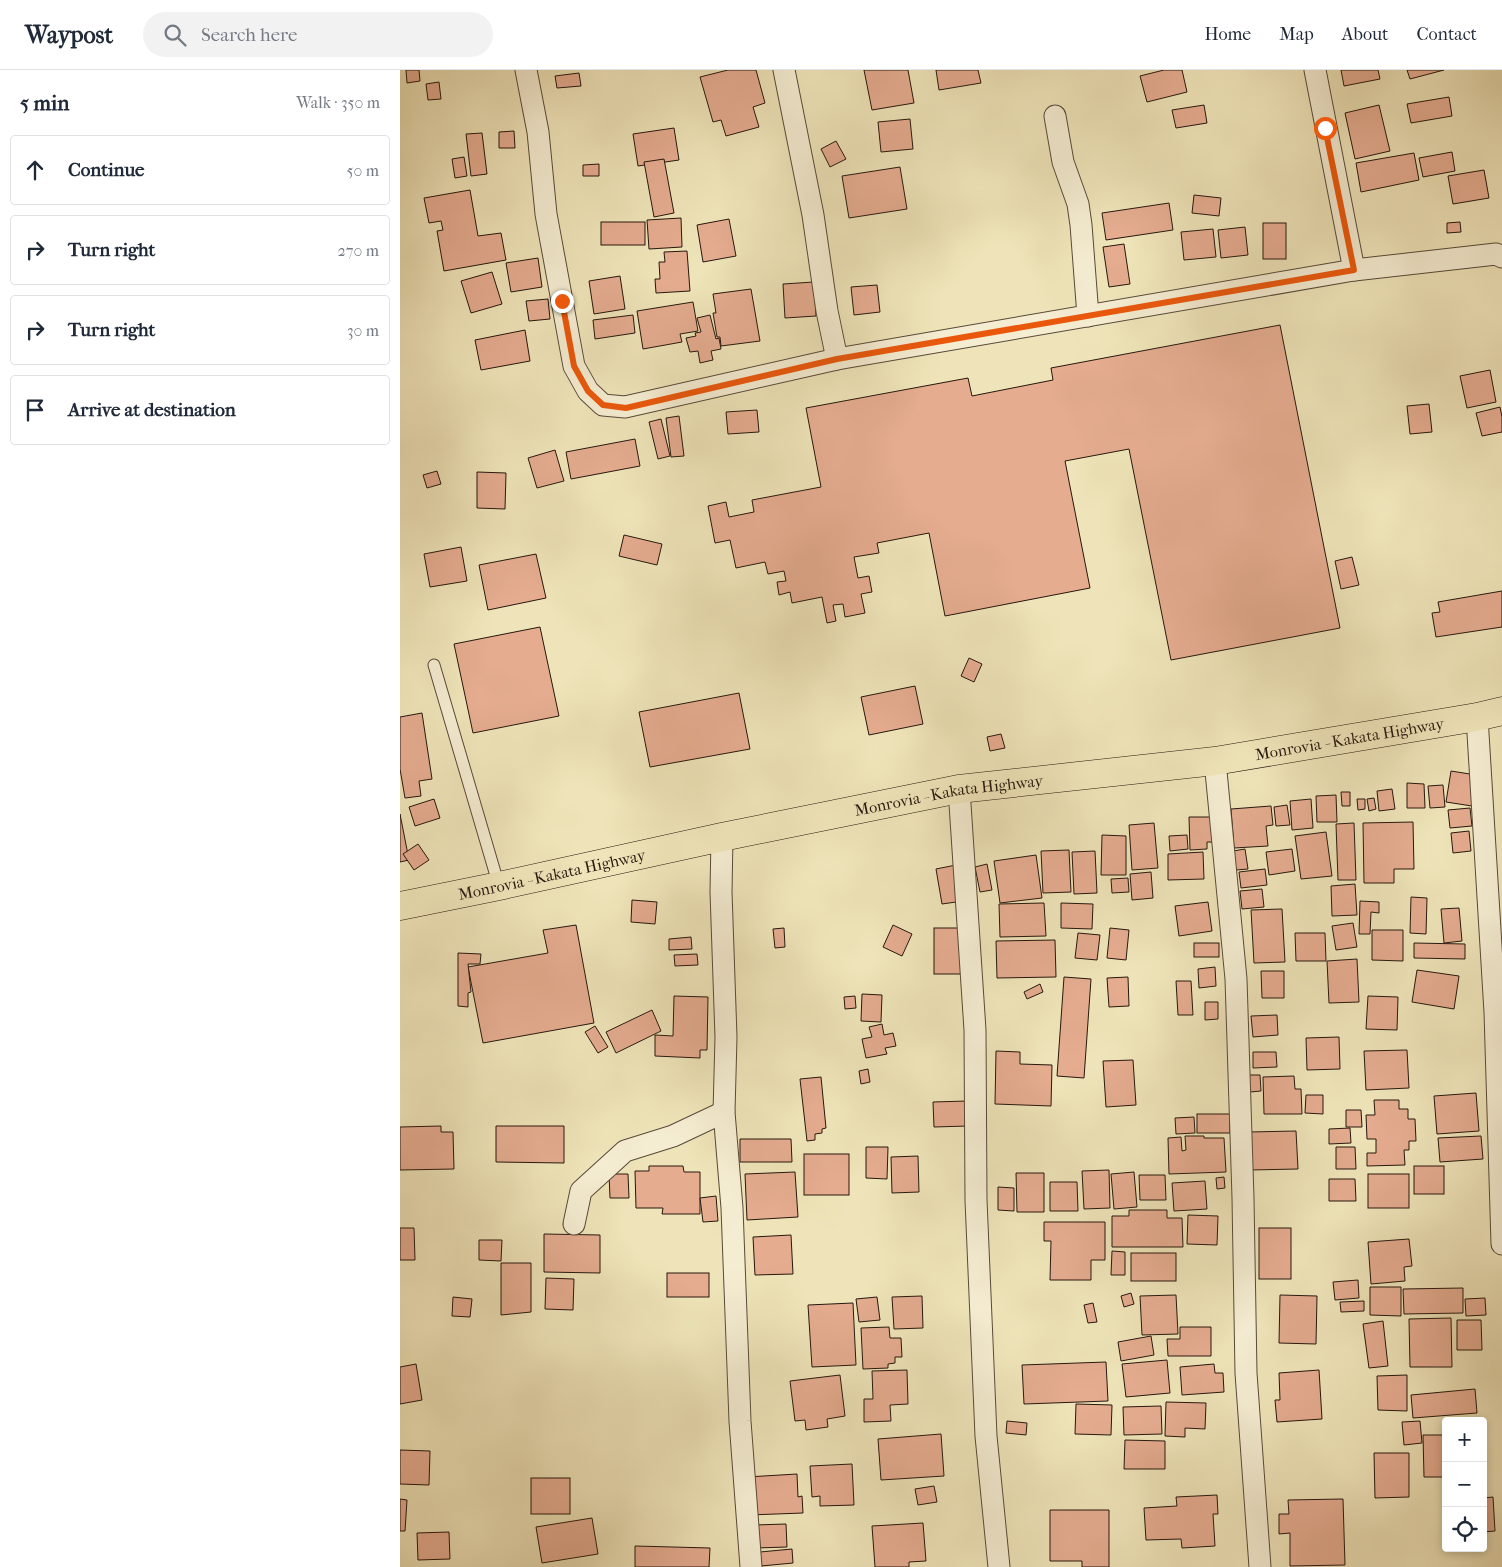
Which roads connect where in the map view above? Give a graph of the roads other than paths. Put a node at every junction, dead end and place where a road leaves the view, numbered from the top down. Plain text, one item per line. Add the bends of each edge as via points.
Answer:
1 (526, 70) edge
2 (784, 70) edge
3 (1315, 70) edge
4 (1055, 116) dead end
5 (1502, 256) edge
6 (1354, 270) junction
7 (1088, 316) junction
8 (837, 359) junction
9 (434, 666) dead end
10 (1490, 714) edge
11 (1215, 761) junction
12 (959, 789) junction
13 (722, 837) junction
14 (499, 886) junction
15 (400, 906) edge
16 (724, 1112) junction
17 (574, 1224) dead end
18 (1502, 1244) edge
19 (751, 1567) edge
20 (999, 1567) edge
21 (1260, 1567) edge

1 - 8 street via 538,132 546,214 574,366 588,391 603,405 626,408
2 - 8 street
3 - 6 street
4 - 7 street via 1063,162 1078,204
5 - 6 street via 1496,254
6 - 7 street
7 - 8 street
9 - 14 lane
10 - 11 highway, Monrovia - Kakata Highway
10 - 18 street
11 - 12 highway, Monrovia - Kakata Highway
11 - 21 street via 1236,980 1246,1373
12 - 13 highway, Monrovia - Kakata Highway
12 - 20 street via 975,1030 976,1200 986,1436
13 - 14 highway, Monrovia - Kakata Highway
13 - 16 street via 726,1037
14 - 15 highway, Monrovia - Kakata Highway
16 - 17 street via 672,1136 625,1151 581,1191
16 - 19 street

